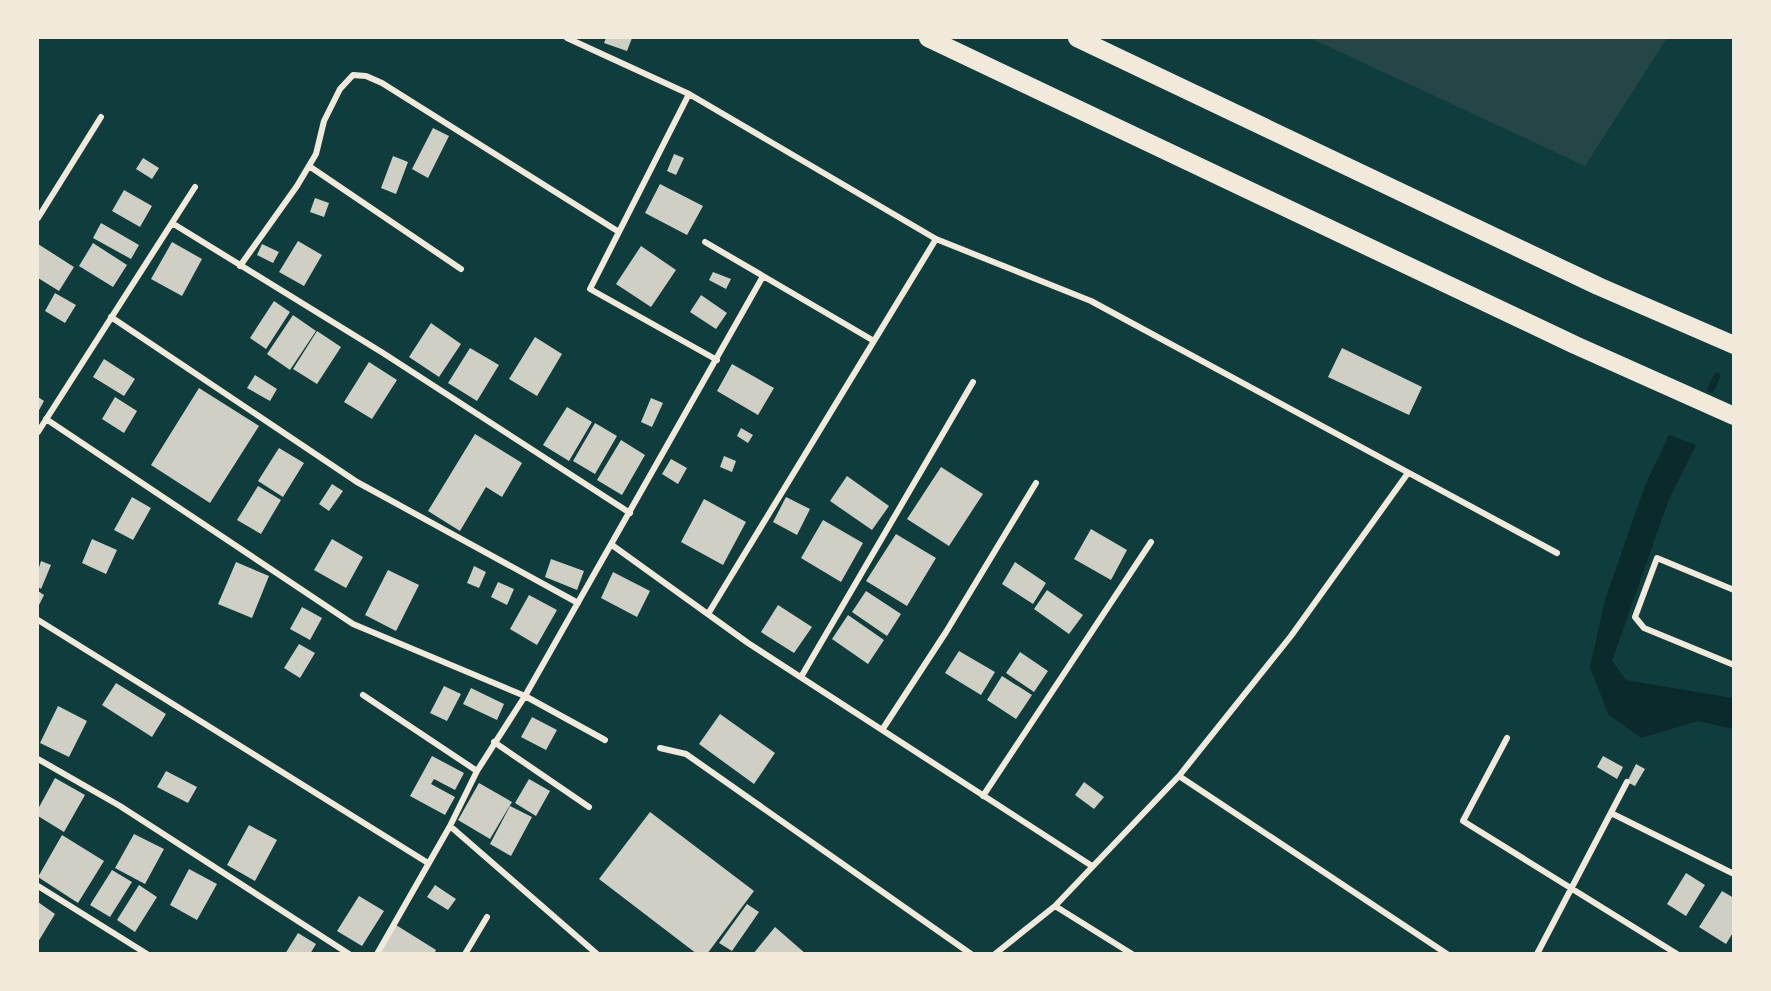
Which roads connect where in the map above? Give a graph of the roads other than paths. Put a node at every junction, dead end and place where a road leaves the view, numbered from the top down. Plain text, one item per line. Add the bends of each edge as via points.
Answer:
1 (567, 38) edge
2 (928, 38) edge
3 (1077, 38) edge
4 (689, 94) junction
5 (101, 117) dead end
6 (309, 166) junction
7 (195, 187) dead end
8 (38, 218) edge
9 (172, 223) junction
10 (619, 232) junction
11 (936, 239) junction
12 (705, 242) dead end
13 (240, 266) junction
14 (461, 268) dead end
15 (762, 278) junction
16 (111, 317) junction
17 (874, 341) junction
18 (1734, 345) edge
19 (717, 360) junction
20 (973, 382) dead end
21 (1734, 416) edge
22 (46, 419) junction
23 (38, 432) edge
24 (1408, 473) junction
25 (1036, 483) dead end
26 (630, 513) junction
27 (1151, 542) dead end
28 (612, 545) junction
29 (1557, 553) dead end
30 (1734, 590) edge
31 (578, 603) junction
32 (708, 614) junction
33 (38, 620) edge
34 (1734, 666) edge
35 (801, 677) junction
36 (363, 695) dead end
37 (525, 696) junction
38 (882, 730) junction
39 (1507, 738) dead end
40 (605, 740) dead end
41 (494, 742) junction
42 (660, 748) dead end
43 (38, 759) edge
44 (477, 771) junction
45 (1179, 776) junction
46 (1627, 782) dead end
47 (983, 796) junction
48 (589, 807) dead end
49 (1611, 813) junction
50 (450, 826) junction
51 (428, 863) junction
52 (1092, 866) junction
53 (1734, 874) edge
54 (38, 886) edge
55 (1571, 888) junction
56 (1055, 906) junction
57 (487, 917) dead end
58 (147, 954) edge
59 (349, 954) edge
60 (376, 954) edge
61 (465, 954) edge
62 (597, 954) edge
63 (971, 954) edge
64 (995, 954) edge
65 (1132, 954) edge
66 (1448, 954) edge
67 (1537, 954) edge
68 (1677, 954) edge

1 - 4 street
2 - 21 highway via 1575,345
3 - 18 highway via 1598,286
4 - 10 street
4 - 11 street
5 - 8 street
6 - 10 street via 340,89 353,75 366,76
6 - 13 street
6 - 14 street
7 - 9 street
9 - 13 street
9 - 16 street
10 - 19 street via 590,289
11 - 17 street
11 - 24 street via 1091,301
12 - 15 street
13 - 26 street via 383,353
15 - 17 street
15 - 19 street
16 - 22 street
16 - 31 street via 357,482
17 - 32 street
19 - 26 street
20 - 35 street
22 - 23 street
22 - 37 street via 353,624
24 - 29 street
24 - 45 street via 1290,636
25 - 38 street
26 - 28 street
27 - 47 street
28 - 31 street
28 - 32 street
30 - 34 street via 1657,558 1635,617 1644,628
31 - 37 street
32 - 35 street
33 - 51 street
35 - 38 street
36 - 44 street
37 - 40 street
37 - 41 street
38 - 47 street
39 - 55 street via 1463,821
41 - 44 street
41 - 48 street
42 - 63 street via 686,754
43 - 59 street via 120,806
44 - 50 street
45 - 52 street
45 - 66 street
46 - 49 street
47 - 52 street
49 - 53 street
49 - 55 street
50 - 51 street
50 - 62 street
51 - 60 street
52 - 56 street
54 - 58 street
55 - 67 street
55 - 68 street
56 - 64 street
56 - 65 street
57 - 61 street

